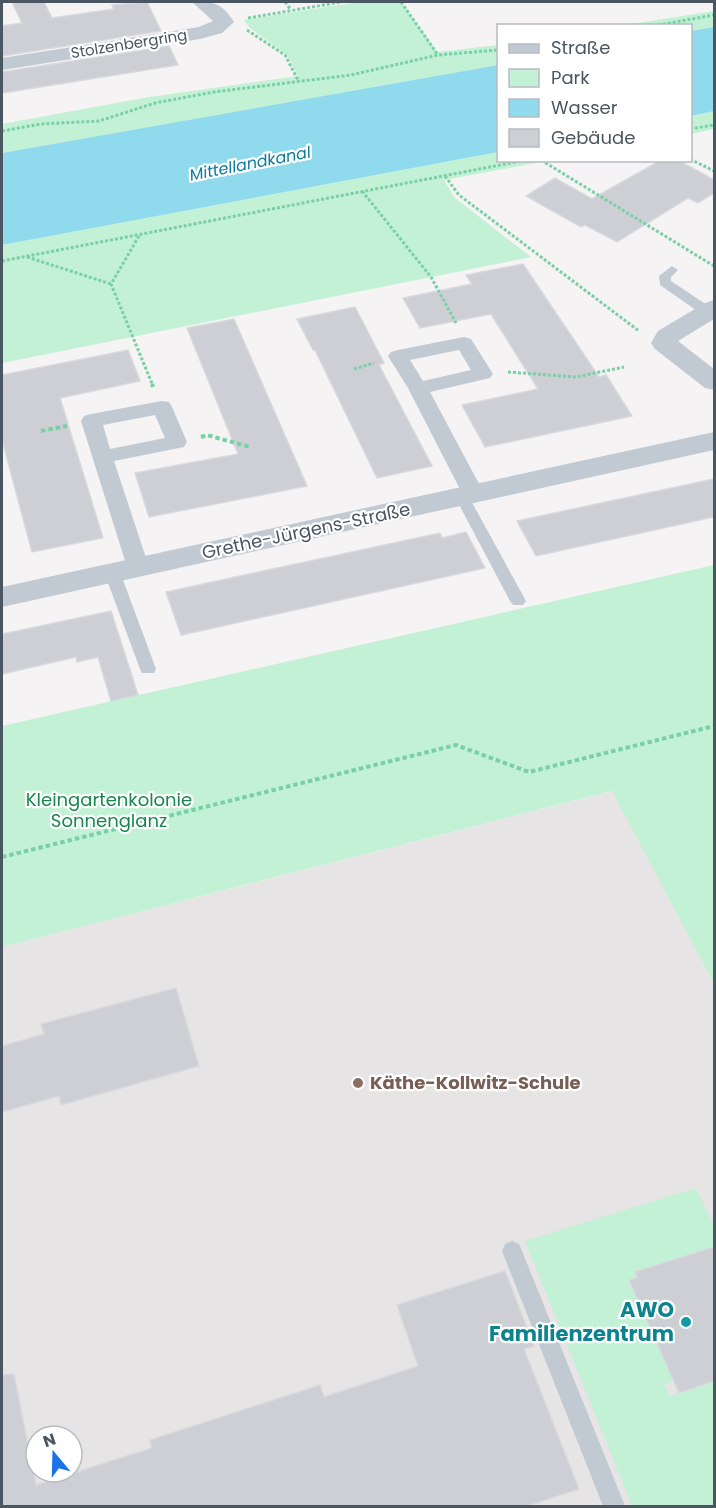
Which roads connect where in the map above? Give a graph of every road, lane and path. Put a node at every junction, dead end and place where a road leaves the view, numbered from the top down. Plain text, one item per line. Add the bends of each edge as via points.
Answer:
1 (202, 2) edge
2 (285, 2) edge
3 (341, 2) edge
4 (401, 2) edge
5 (291, 10) junction
6 (714, 15) edge
7 (224, 22) junction
8 (664, 24) edge
9 (497, 50) edge
10 (438, 55) junction
11 (2, 64) edge
12 (298, 80) junction
13 (714, 125) edge
14 (692, 129) edge
15 (2, 131) edge
16 (692, 160) edge
17 (516, 162) edge
18 (544, 162) edge
19 (714, 171) edge
20 (445, 176) junction
21 (362, 191) junction
22 (140, 235) junction
23 (26, 256) junction
24 (2, 261) edge
25 (714, 266) edge
26 (672, 270) dead end
27 (111, 284) junction
28 (711, 310) edge
29 (464, 343) junction
30 (664, 344) junction
31 (624, 367) dead end
32 (483, 374) junction
33 (714, 382) edge
34 (418, 388) junction
35 (162, 407) junction
36 (714, 441) edge
37 (177, 442) junction
38 (250, 447) dead end
39 (103, 457) junction
40 (468, 496) junction
41 (125, 570) junction
42 (2, 597) edge
43 (518, 601) dead end
44 (148, 669) dead end
45 (714, 726) edge
46 (2, 857) edge
47 (512, 1251) dead end
48 (614, 1506) edge

1 - 7 street
2 - 5 path
3 - 5 path
4 - 10 path
5 - 7 path
6 - 8 path
7 - 11 street, Stolzenbergring via 200,33
7 - 12 path via 247,30 285,55
9 - 10 path
10 - 12 path via 351,75
12 - 15 path via 155,103 99,121
13 - 14 path
16 - 19 path
17 - 20 path
18 - 25 path
20 - 21 path
20 - 30 path via 459,195 648,338
21 - 22 path
21 - 29 path via 431,277
22 - 23 path
22 - 27 path
23 - 24 path
23 - 27 path
26 - 28 lane via 665,276 665,282
27 - 35 path
28 - 30 street via 667,337
29 - 32 street
29 - 34 street via 398,356
30 - 33 street
31 - 32 path via 576,377
32 - 34 street
34 - 40 street
35 - 37 street
35 - 39 street via 91,421
36 - 40 street, Grethe-Jürgens-Straße
37 - 38 path via 207,435
37 - 39 street
39 - 41 street
40 - 41 street, Grethe-Jürgens-Straße
40 - 43 lane
41 - 42 street, Grethe-Jürgens-Straße
41 - 44 lane
45 - 46 path via 530,772 456,746
47 - 48 lane

